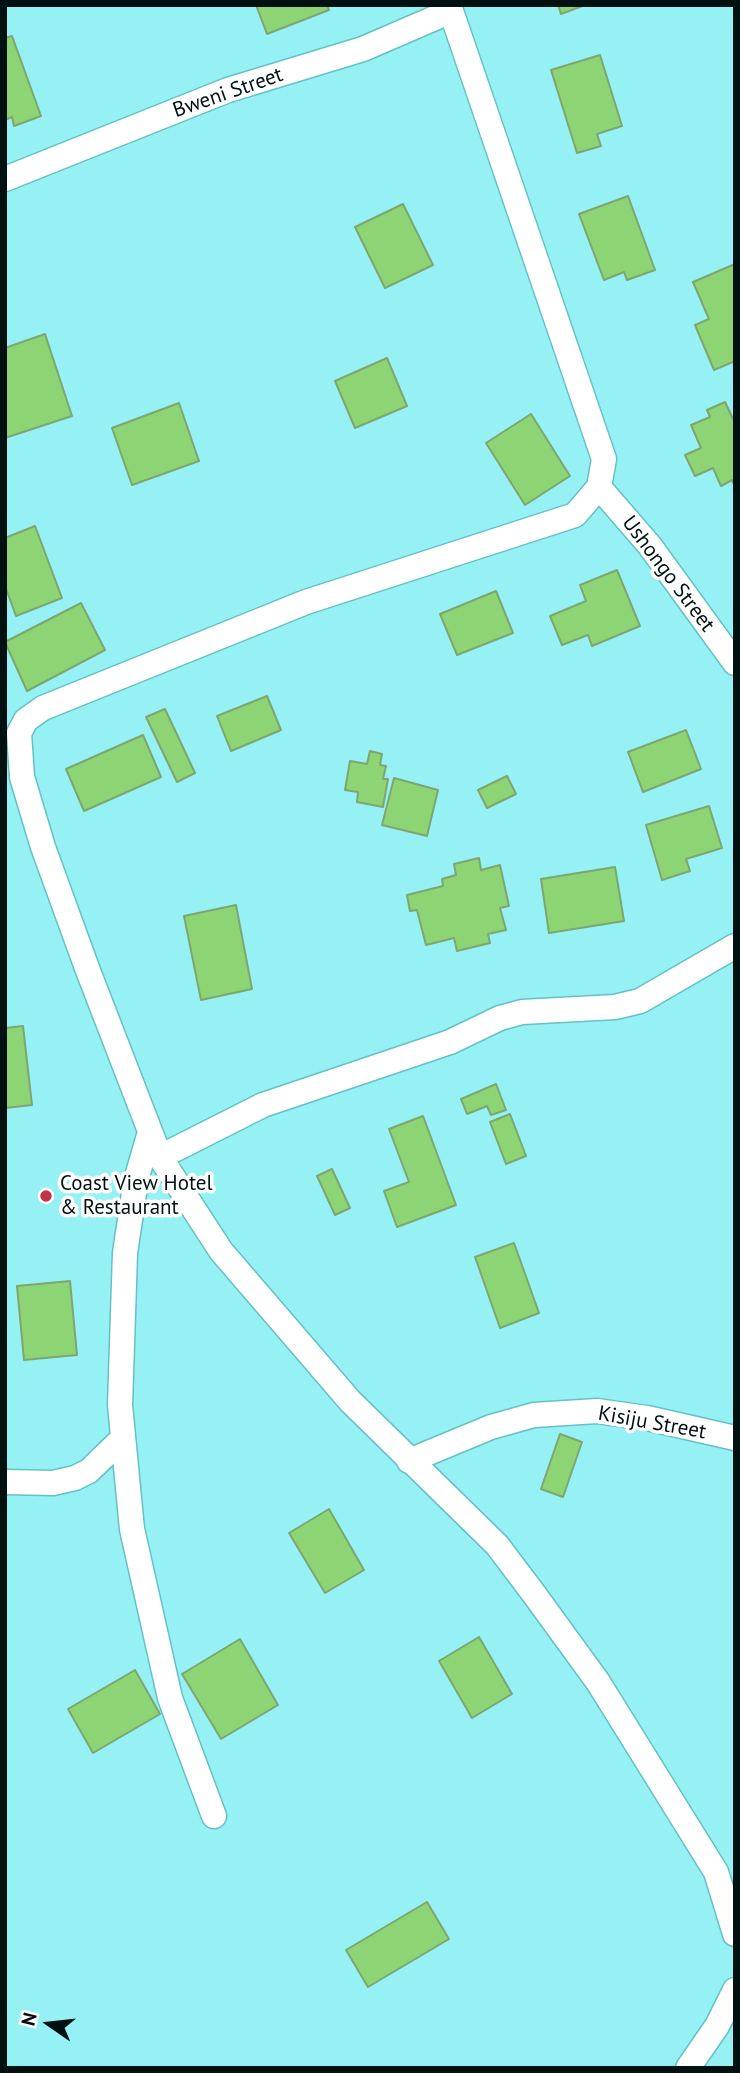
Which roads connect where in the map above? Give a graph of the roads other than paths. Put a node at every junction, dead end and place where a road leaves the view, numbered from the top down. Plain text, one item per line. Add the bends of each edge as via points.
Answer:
1 (450, 8) edge
2 (5, 179) edge
3 (599, 487) junction
4 (735, 663) edge
5 (9, 727) edge
6 (735, 946) edge
7 (150, 1132) junction
8 (160, 1157) junction
9 (123, 1438) junction
10 (735, 1438) edge
11 (409, 1461) junction
12 (5, 1482) edge
13 (214, 1816) dead end
14 (733, 1918) edge
15 (735, 1990) edge
16 (688, 2068) edge

1 - 2 street, Bweni Street via 363,49 228,90
1 - 3 street via 604,459
3 - 4 street, Ushongo Street via 650,546
3 - 5 street via 575,514 306,602 43,708
5 - 7 street via 43,846
6 - 8 street via 640,1001 500,1018 450,1042 263,1105
7 - 8 street
7 - 9 street via 136,1180 125,1253
8 - 11 street via 221,1251 350,1401
9 - 12 street via 89,1471 75,1478 53,1483
9 - 13 street via 132,1529 170,1698
10 - 11 street, Kisiju Street via 597,1411 534,1415 491,1427
11 - 14 street via 497,1545 598,1682 716,1872
15 - 16 street

